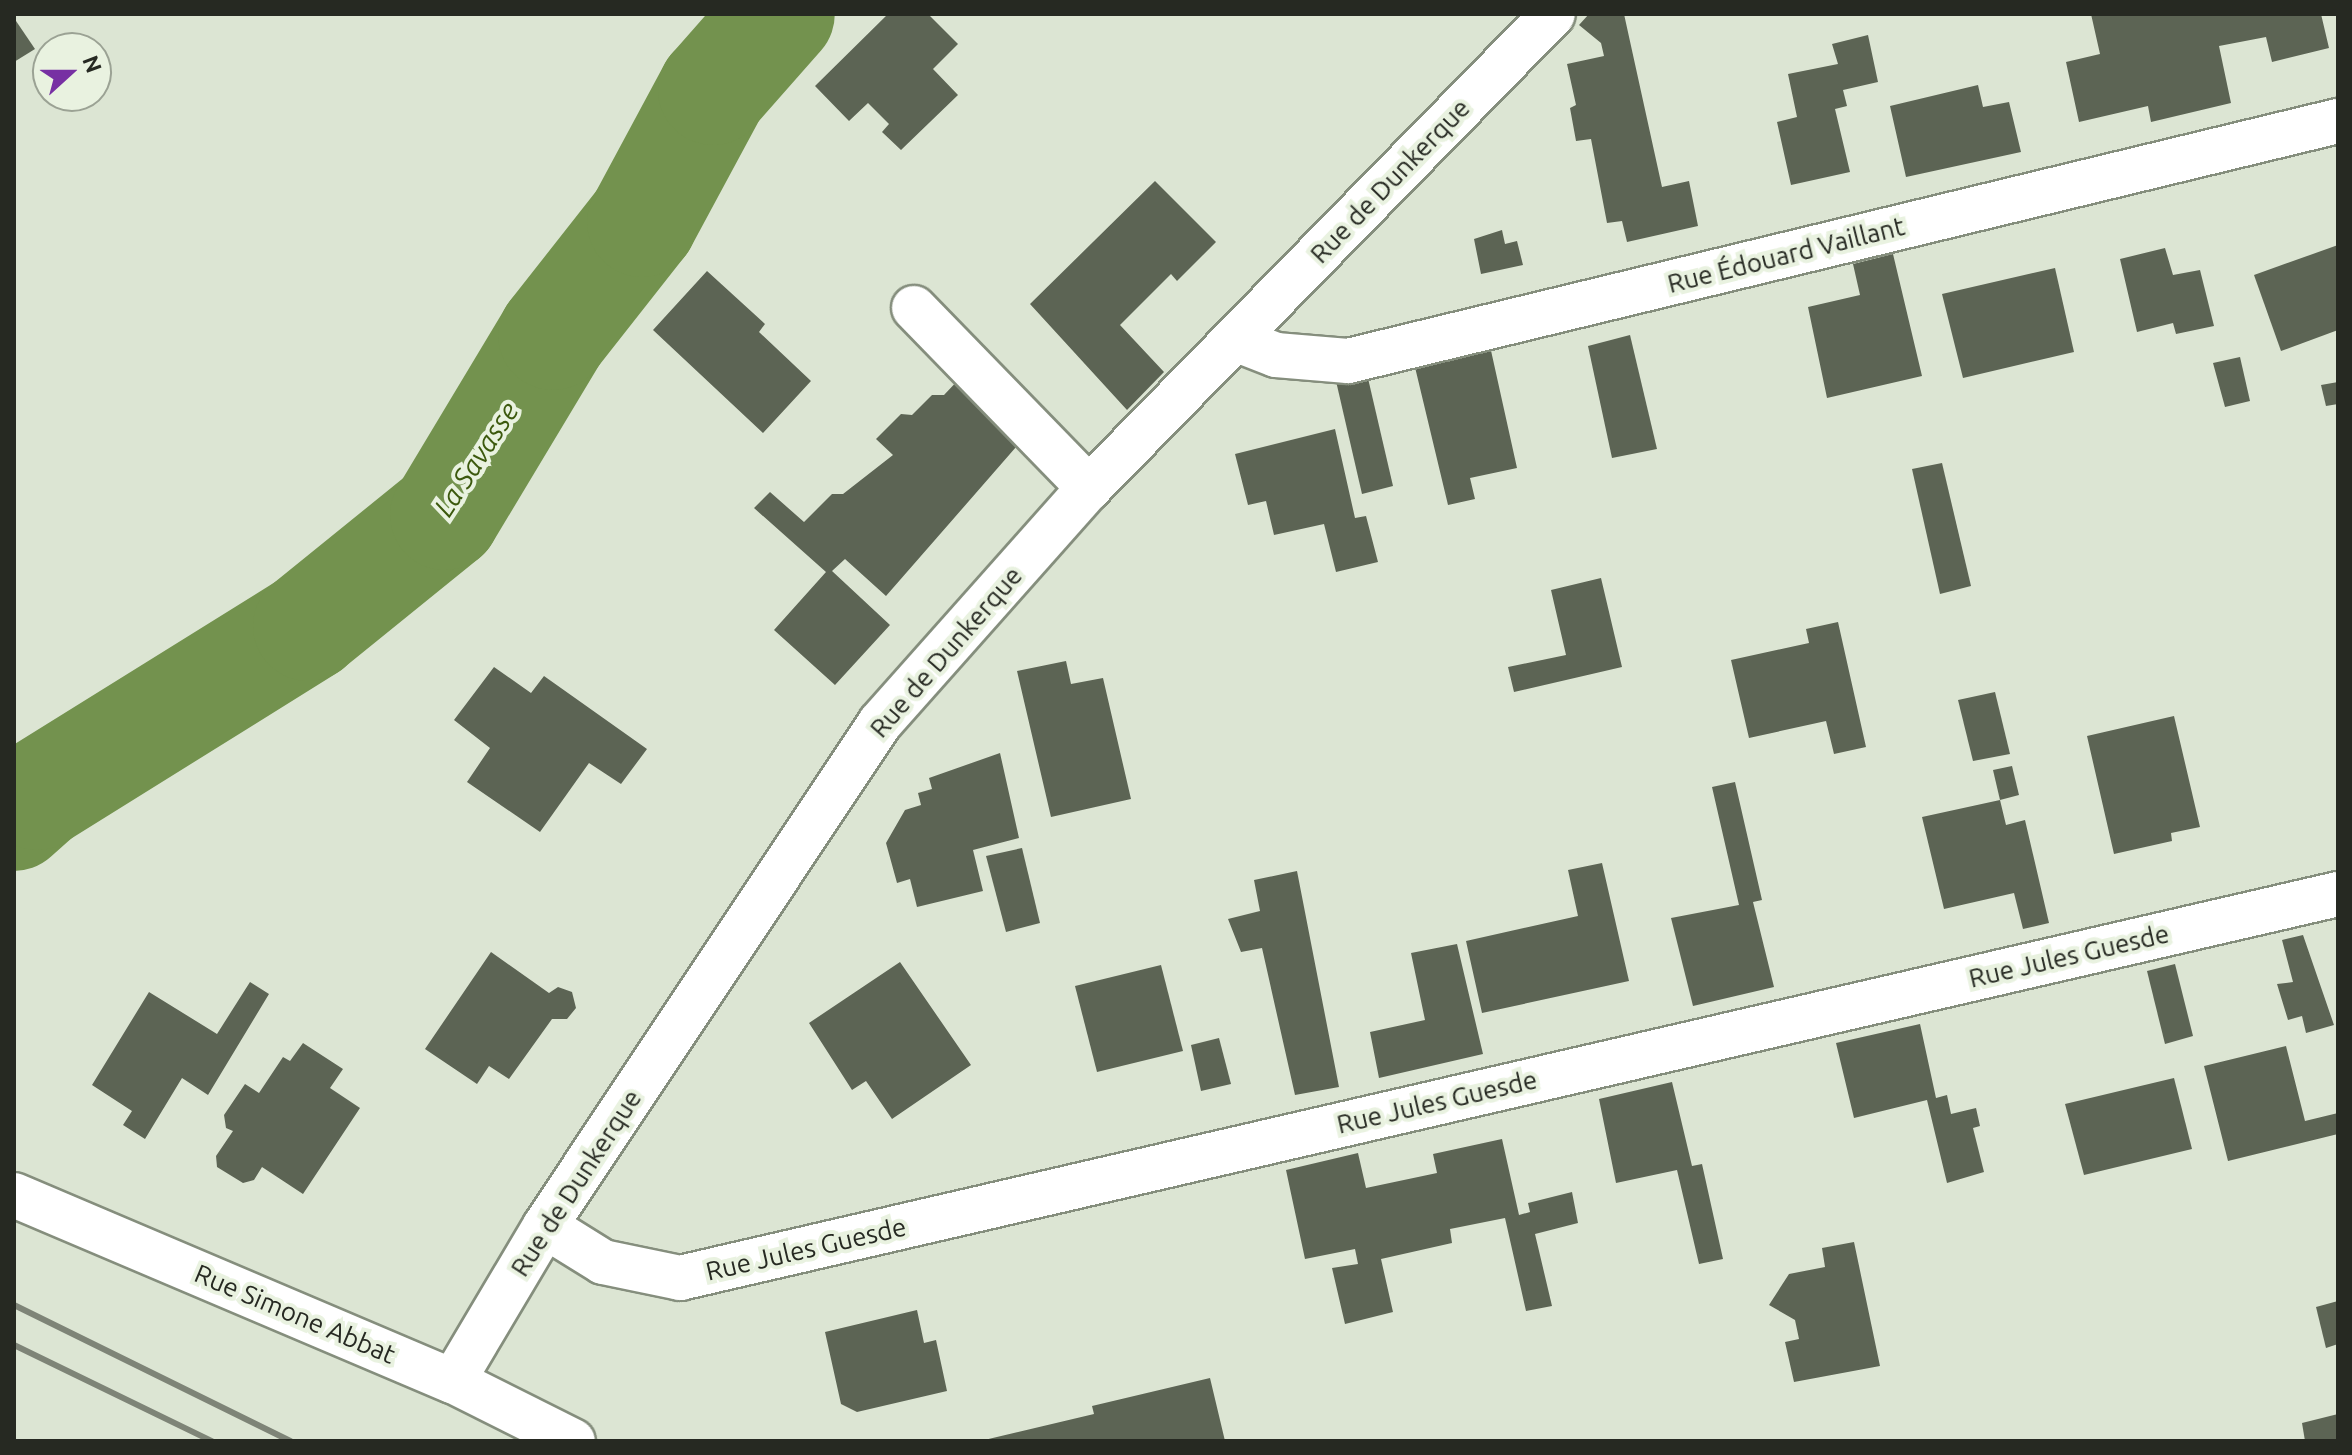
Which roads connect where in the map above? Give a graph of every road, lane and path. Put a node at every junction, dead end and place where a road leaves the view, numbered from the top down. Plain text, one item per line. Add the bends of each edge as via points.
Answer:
1 (1553, 14) edge
2 (2338, 121) edge
3 (914, 308) dead end
4 (1235, 339) junction
5 (1089, 488) junction
6 (2338, 894) edge
7 (14, 1195) edge
8 (545, 1226) junction
9 (453, 1381) junction
10 (573, 1441) edge

1 - 4 street, Rue de Dunkerque
2 - 4 street, Rue Édouard Vaillant via 1348,361 1276,355
3 - 5 street
4 - 5 street, Rue de Dunkerque
5 - 8 street, Rue de Dunkerque via 880,723
6 - 8 street, Rue Jules Guesde via 680,1278 603,1262
7 - 9 street, Rue Simone Abbat
8 - 9 street, Rue de Dunkerque
9 - 10 street, Rue Simone Abbat

